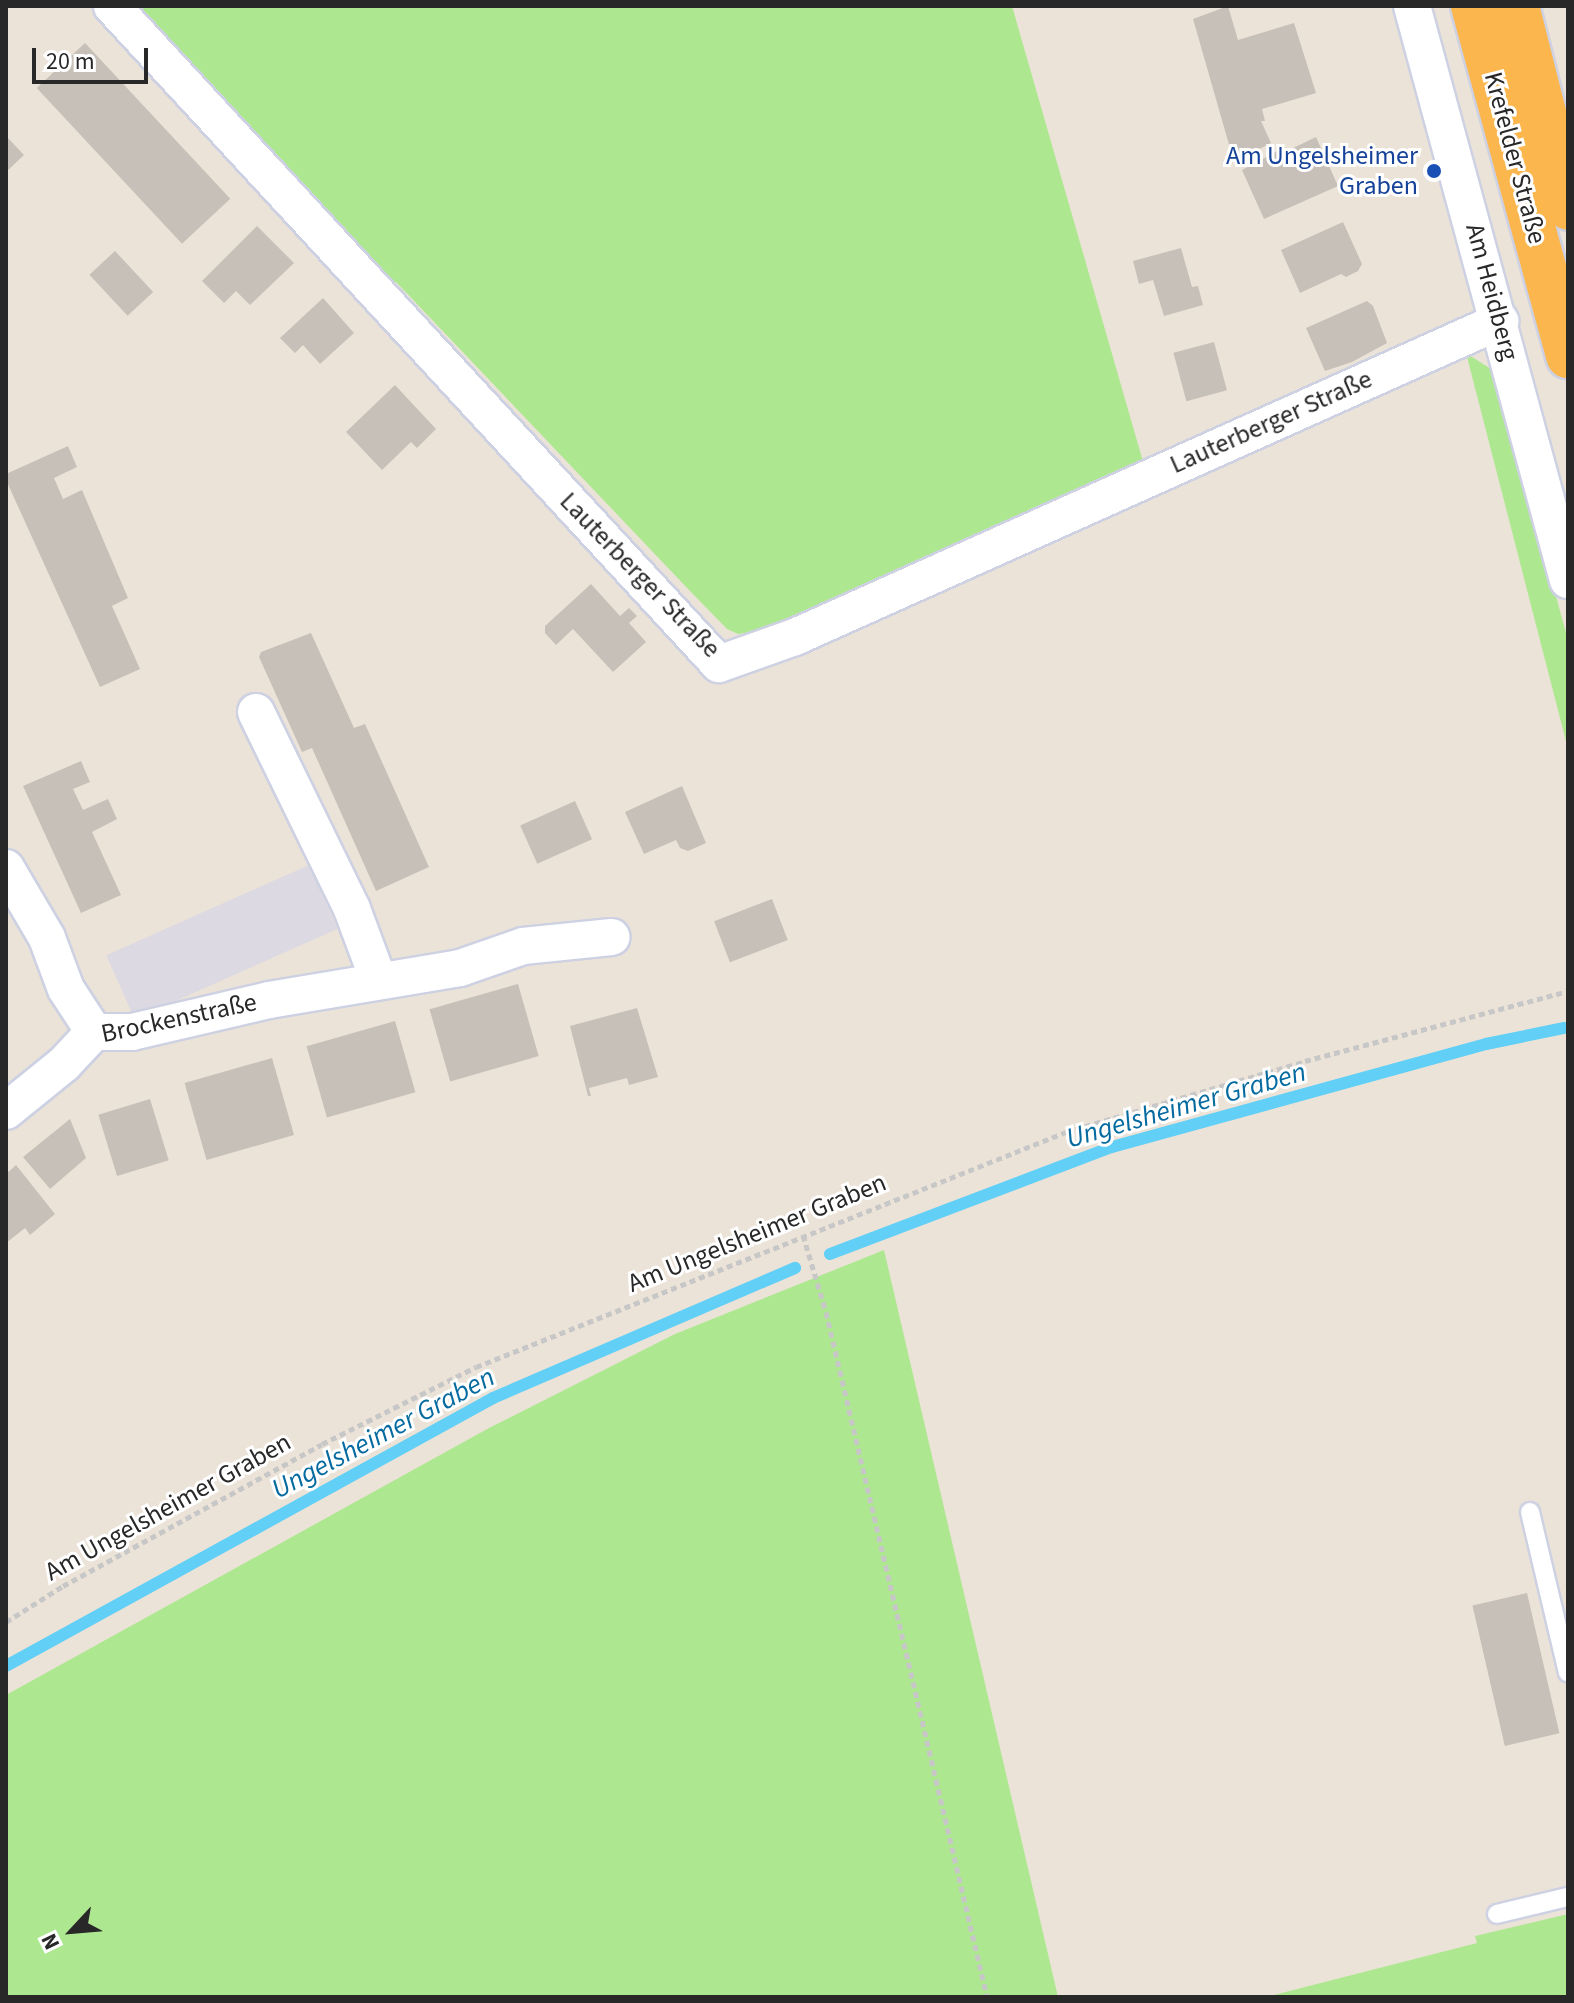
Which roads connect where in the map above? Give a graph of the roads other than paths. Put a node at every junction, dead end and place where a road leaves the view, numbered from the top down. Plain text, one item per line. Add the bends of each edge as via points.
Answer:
1 (112, 6) edge
2 (1412, 6) edge
3 (1473, 6) edge
4 (1517, 6) edge
5 (1568, 208) edge
6 (1500, 321) junction
7 (1568, 356) edge
8 (1568, 580) edge
9 (256, 712) dead end
10 (6, 868) edge
11 (612, 937) dead end
12 (378, 979) junction
13 (94, 1032) junction
14 (6, 1111) edge
15 (1530, 1512) dead end
16 (1568, 1673) edge
17 (1568, 1897) edge
18 (1497, 1914) dead end

1 - 6 street, Lauterberger Straße via 719,664 795,637
2 - 6 street, Am Heidberg
3 - 7 highway, Krefelder Straße
4 - 5 highway, Krefelder Straße
6 - 8 street, Am Heidberg
9 - 12 street via 352,909
10 - 13 street via 47,938 66,989
11 - 12 street, Brockenstraße via 523,946 460,968
12 - 13 street, Brockenstraße via 132,1032
13 - 14 street, Brockenstraße
15 - 16 lane
17 - 18 lane

